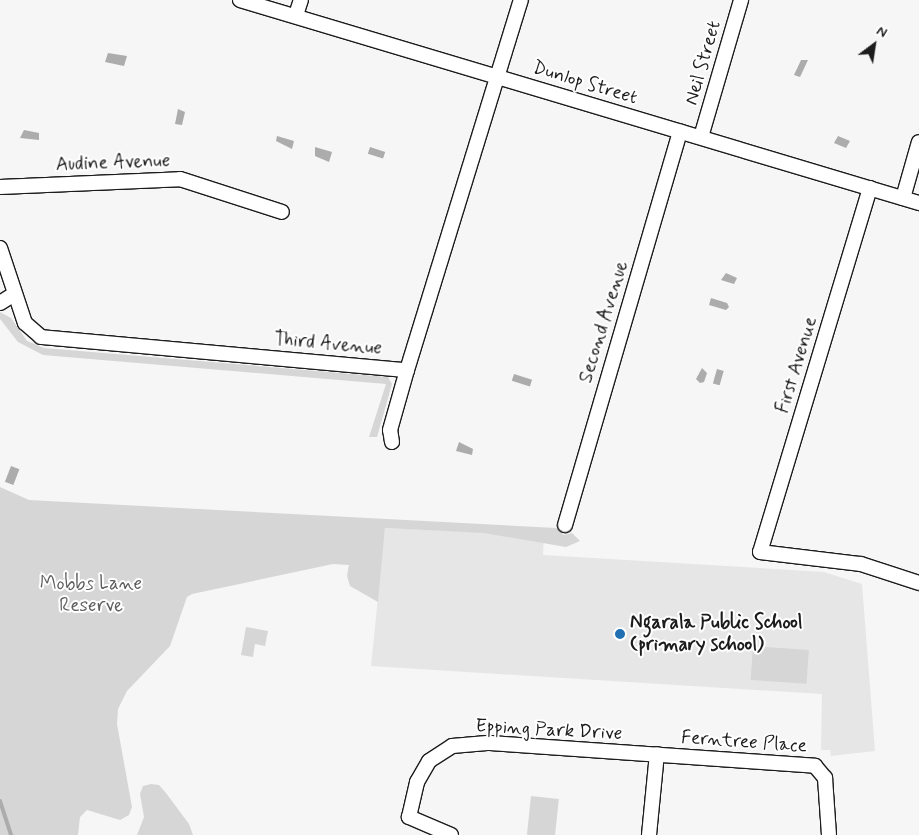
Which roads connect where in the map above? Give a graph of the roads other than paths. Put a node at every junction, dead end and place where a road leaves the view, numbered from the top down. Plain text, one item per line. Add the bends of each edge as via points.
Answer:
1 (240, 0) edge
2 (301, 0) edge
3 (521, 0) edge
4 (741, 0) edge
5 (296, 15) junction
6 (498, 76) junction
7 (680, 131) junction
8 (701, 137) junction
9 (919, 142) edge
10 (0, 187) edge
11 (870, 188) junction
12 (903, 198) junction
13 (919, 203) edge
14 (282, 212) dead end
15 (0, 248) edge
16 (13, 295) junction
17 (0, 303) edge
18 (407, 370) junction
19 (392, 442) dead end
20 (565, 525) dead end
21 (919, 582) edge
22 (657, 754) junction
23 (451, 835) edge
24 (649, 835) edge
25 (829, 835) edge

1 - 5 street, Dunlop Street
2 - 5 street
3 - 6 street
4 - 8 street, Neil Street
5 - 6 street, Dunlop Street
6 - 7 street, Dunlop Street
6 - 18 street
7 - 8 street, Dunlop Street
7 - 20 street, Second Avenue
8 - 11 street, Dunlop Street
9 - 12 street
10 - 14 street, Audine Avenue via 180,179
11 - 12 street, Dunlop Street
11 - 21 street, First Avenue via 760,552 861,564
12 - 13 street, Dunlop Street
15 - 16 street, Third Avenue
16 - 17 street
16 - 18 street, Third Avenue via 27,327 46,338
18 - 19 street via 390,430
22 - 23 street, Epping Park Drive via 490,743 452,746 429,761 417,782 409,817
22 - 24 street
22 - 25 street, Ferntree Place via 815,766 825,778

